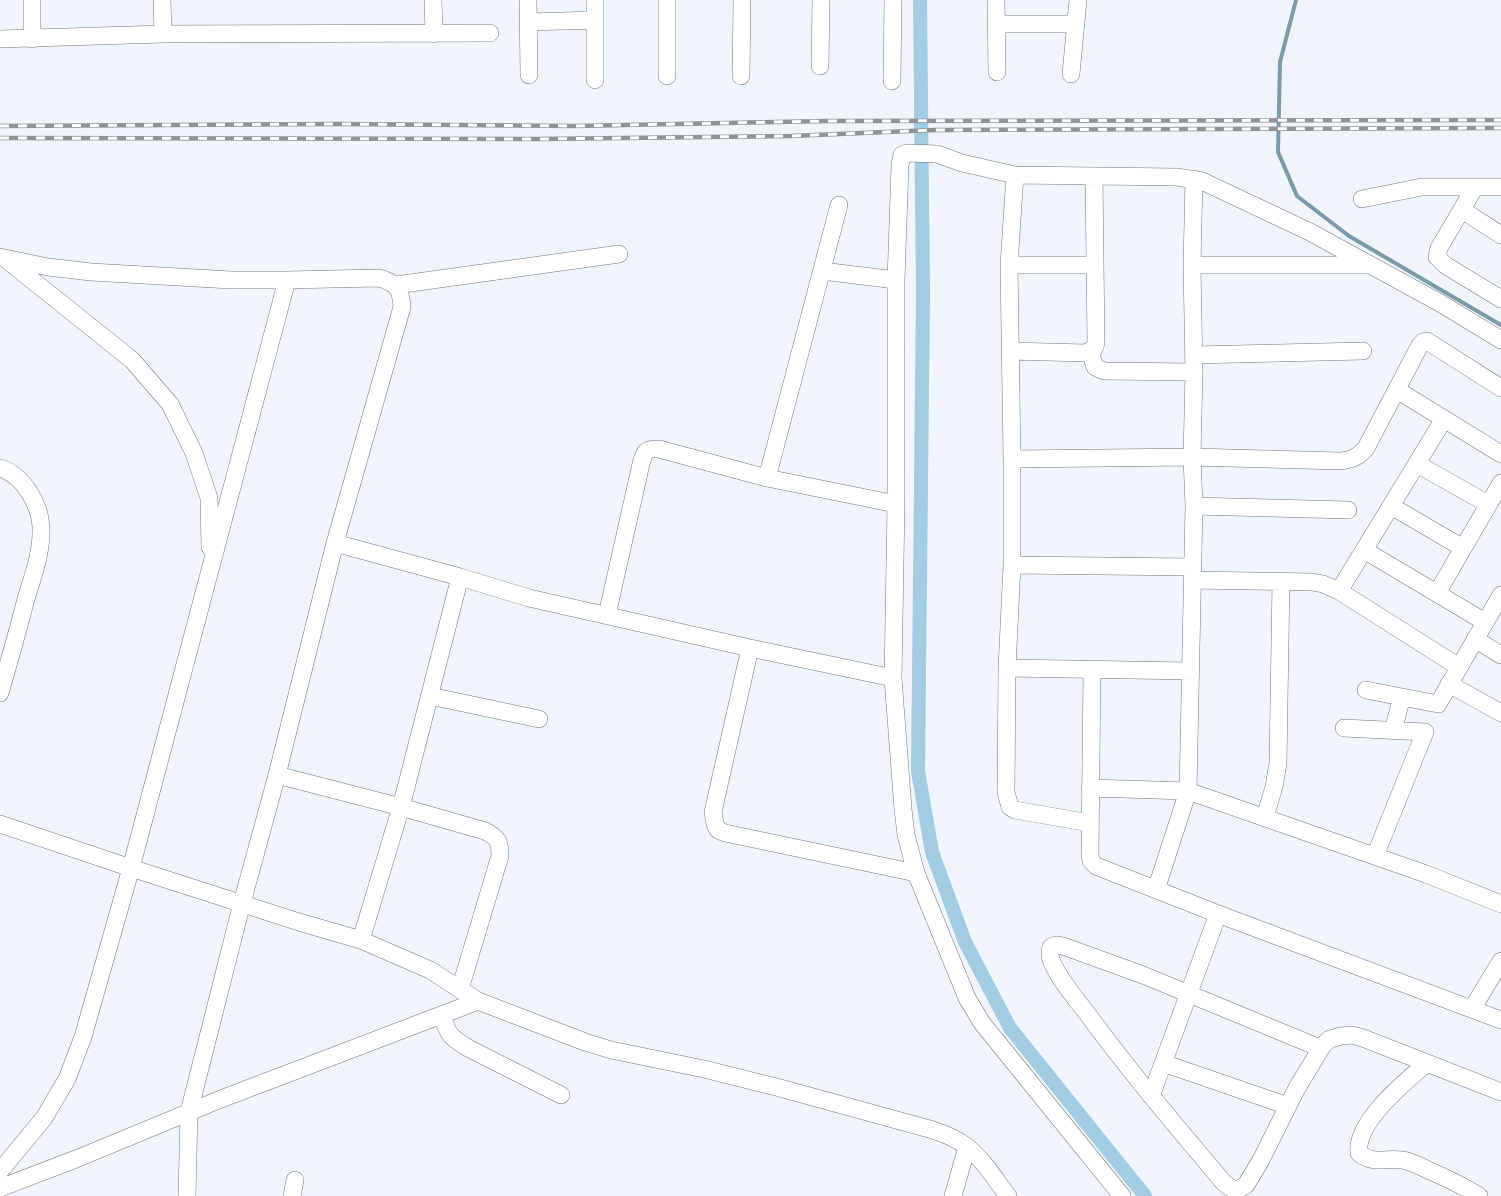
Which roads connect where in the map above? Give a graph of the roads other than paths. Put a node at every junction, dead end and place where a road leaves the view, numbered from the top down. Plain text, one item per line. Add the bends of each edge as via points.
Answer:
1 (32, 0) edge
2 (162, 0) edge
3 (433, 0) edge
4 (528, 0) edge
5 (595, 0) edge
6 (667, 0) edge
7 (742, 0) edge
8 (821, 0) edge
9 (894, 0) edge
10 (996, 0) edge
11 (1078, 0) edge
12 (595, 20) junction
13 (528, 22) junction
14 (996, 24) junction
15 (1076, 24) junction
16 (490, 33) dead end
17 (162, 34) junction
18 (434, 34) junction
19 (0, 39) edge
20 (32, 39) junction
21 (820, 66) dead end
22 (997, 72) dead end
23 (1071, 74) dead end
24 (529, 75) dead end
25 (667, 76) dead end
26 (741, 76) dead end
27 (595, 80) dead end
28 (892, 81) dead end
29 (1015, 175) junction
30 (1094, 176) junction
31 (1194, 179) junction
32 (1475, 187) junction
33 (1501, 187) edge
34 (1362, 199) dead end
35 (839, 204) dead end
36 (1462, 210) junction
37 (1501, 235) edge
38 (619, 254) dead end
39 (3, 258) edge
40 (1009, 265) junction
41 (1095, 265) junction
42 (1192, 265) junction
43 (1370, 265) junction
44 (822, 271) junction
45 (287, 280) junction
46 (896, 280) junction
47 (396, 285) junction
48 (1501, 300) edge
49 (1501, 340) edge
50 (1010, 351) junction
51 (1090, 352) junction
52 (1363, 352) dead end
53 (1194, 363) junction
54 (1501, 388) edge
55 (1397, 390) junction
56 (1444, 419) junction
57 (1501, 454) edge
58 (1192, 457) junction
59 (1012, 459) junction
60 (1417, 464) junction
61 (0, 468) edge
62 (767, 478) junction
63 (1501, 483) edge
64 (896, 504) junction
65 (1488, 504) junction
66 (1194, 506) junction
67 (1391, 506) junction
68 (1348, 510) dead end
69 (335, 543) junction
70 (1463, 548) junction
71 (1364, 550) junction
72 (1012, 565) junction
73 (211, 568) junction
74 (1192, 574) junction
75 (460, 577) junction
76 (1281, 582) junction
77 (1339, 591) junction
78 (1437, 593) junction
79 (1501, 595) edge
80 (607, 615) junction
81 (1485, 622) junction
82 (1475, 639) junction
83 (750, 648) junction
84 (1501, 655) edge
85 (1460, 667) junction
86 (1007, 668) junction
87 (3, 669) edge
88 (1092, 669) junction
89 (1190, 671) junction
90 (893, 678) junction
91 (1450, 684) junction
92 (1366, 690) dead end
93 (0, 693) edge
94 (430, 696) junction
95 (1402, 697) junction
96 (1501, 714) edge
97 (539, 719) dead end
98 (1344, 728) dead end
99 (1393, 730) junction
100 (276, 775) junction
101 (1090, 788) junction
102 (1188, 791) junction
103 (401, 807) junction
104 (1265, 817) junction
105 (1090, 823) junction
106 (0, 824) edge
107 (1375, 856) junction
108 (131, 868) junction
109 (916, 873) junction
110 (1156, 890) junction
111 (242, 903) junction
112 (1501, 904) edge
113 (1218, 914) junction
114 (361, 940) junction
115 (1501, 961) edge
116 (460, 989) junction
117 (1189, 994) junction
118 (478, 1001) junction
119 (1472, 1008) junction
120 (442, 1014) junction
121 (1501, 1020) edge
122 (1320, 1048) junction
123 (1163, 1063) junction
124 (1427, 1063) junction
125 (1501, 1092) edge
126 (561, 1095) dead end
127 (1151, 1096) junction
128 (1288, 1106) junction
129 (190, 1112) junction
130 (967, 1147) junction
131 (0, 1171) edge
132 (0, 1188) edge
133 (187, 1196) edge
134 (953, 1196) edge
135 (1008, 1196) edge
136 (1122, 1196) edge
137 (1479, 1196) edge

1 - 20 street
2 - 17 street
3 - 18 street
4 - 13 street
5 - 12 street
6 - 25 street
7 - 26 street
8 - 21 street
9 - 28 street
10 - 14 street
11 - 15 street
12 - 13 street
12 - 27 street
13 - 24 street
14 - 15 street
14 - 22 street
15 - 23 street
16 - 18 street
17 - 18 street
17 - 20 street
19 - 20 street
29 - 30 street
29 - 40 street
29 - 46 street via 962,163 937,154 902,155
30 - 31 street via 1178,176
30 - 41 street
31 - 42 street
31 - 43 street via 1302,229
32 - 33 street
32 - 34 street via 1422,187
32 - 36 street
35 - 44 street
36 - 37 street
36 - 48 street via 1439,248 1437,257 1445,265
38 - 47 street
39 - 45 street via 91,272 231,280
39 - 73 street via 132,360 170,404 194,454 209,498
40 - 41 street
40 - 50 street
41 - 51 street via 1096,343
42 - 43 street
42 - 53 street
43 - 49 street
44 - 46 street
44 - 62 street
45 - 47 street via 379,278
45 - 73 street
46 - 64 street
47 - 69 street via 402,295 402,307
50 - 51 street via 1085,354
50 - 59 street
51 - 53 street via 1095,367 1104,371
52 - 53 street
53 - 58 street
54 - 55 street via 1427,341 1420,345
55 - 56 street
55 - 58 street via 1366,448 1358,457 1351,460 1340,462
56 - 57 street
56 - 60 street
58 - 59 street
58 - 66 street
59 - 72 street
60 - 65 street
60 - 67 street
61 - 87 street via 7,470 23,483 36,506 41,527 39,554
62 - 64 street
62 - 80 street via 659,449 651,448 644,453
63 - 65 street
64 - 90 street
65 - 70 street
66 - 68 street
66 - 74 street
67 - 70 street
67 - 71 street
69 - 75 street
69 - 100 street
70 - 78 street
71 - 77 street
71 - 78 street
72 - 74 street
72 - 86 street
73 - 108 street
74 - 76 street
74 - 89 street
75 - 80 street via 529,598
75 - 94 street
76 - 77 street via 1312,582
76 - 104 street via 1278,762
77 - 85 street
78 - 81 street
79 - 81 street
80 - 83 street
81 - 82 street
82 - 84 street
82 - 85 street
83 - 90 street
83 - 109 street via 714,812 718,830
85 - 91 street
86 - 88 street
86 - 105 street via 1006,792 1010,807
87 - 93 street
88 - 89 street
88 - 101 street
89 - 102 street
90 - 109 street via 906,835
91 - 95 street via 1438,704
91 - 96 street
92 - 95 street
94 - 97 street
94 - 103 street
95 - 99 street
98 - 99 street
99 - 107 street via 1425,732
100 - 103 street
100 - 111 street
101 - 102 street
101 - 105 street
102 - 104 street
102 - 110 street
103 - 114 street
103 - 116 street via 485,831 495,836 500,846 500,856
104 - 107 street
105 - 110 street via 1091,861 1096,866
106 - 108 street
107 - 112 street
108 - 111 street
108 - 131 street via 82,1037 67,1079 44,1118
109 - 136 street via 968,998 982,1023
110 - 113 street
111 - 114 street
111 - 129 street
113 - 117 street
113 - 119 street
114 - 116 street via 430,970
115 - 119 street
116 - 118 street
117 - 122 street
117 - 123 street
117 - 127 street via 1063,946 1051,947 1050,956 1067,988
118 - 120 street
118 - 130 street via 611,1050 780,1088 933,1130
119 - 121 street
120 - 126 street via 454,1040
120 - 129 street
122 - 124 street via 1330,1039 1352,1035
122 - 128 street
123 - 127 street
123 - 128 street
124 - 125 street
124 - 137 street via 1380,1106 1360,1137 1359,1153 1364,1158 1372,1160 1408,1161 1456,1182
127 - 128 street via 1224,1182 1236,1190 1246,1185
129 - 132 street
129 - 133 street
130 - 134 street
130 - 135 street

